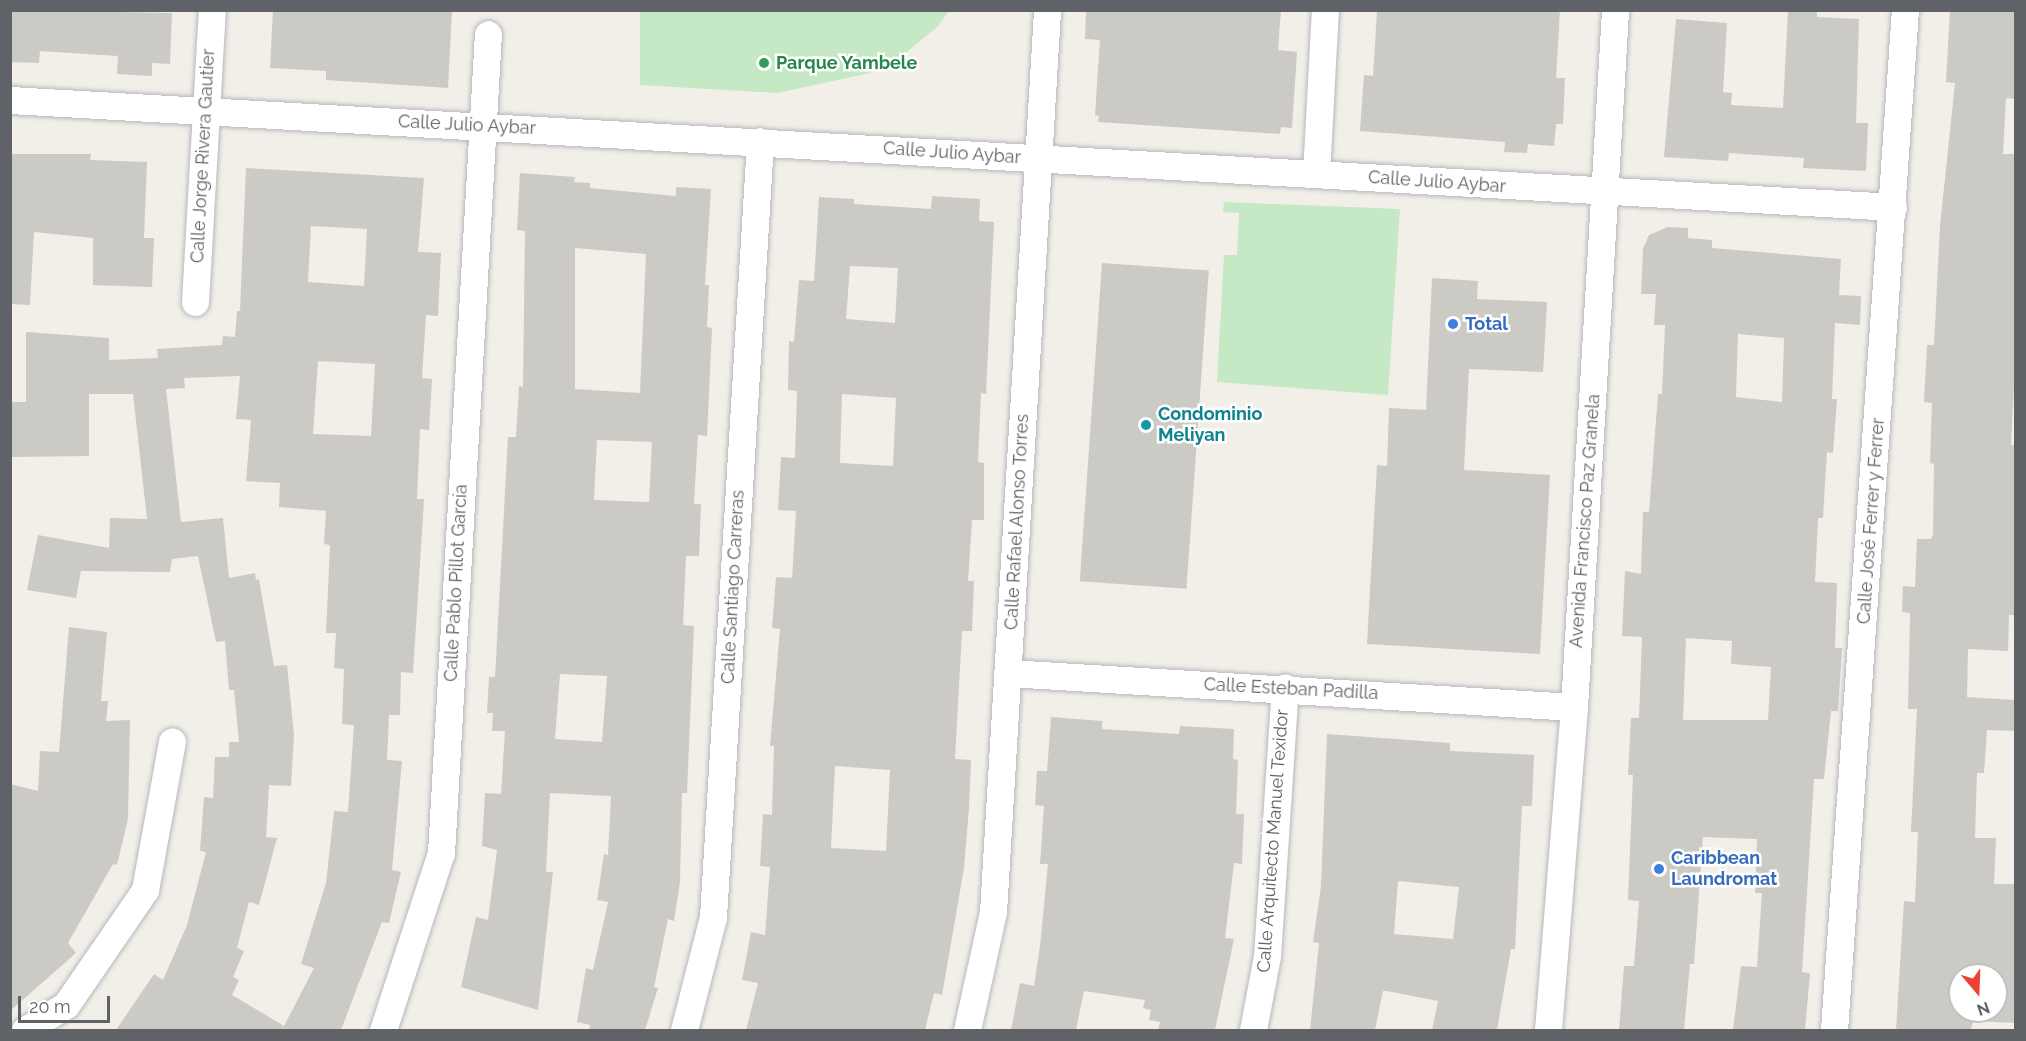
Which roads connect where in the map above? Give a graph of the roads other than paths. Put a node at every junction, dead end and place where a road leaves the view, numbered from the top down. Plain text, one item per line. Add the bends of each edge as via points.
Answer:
1 (212, 10) edge
2 (1047, 10) edge
3 (1325, 10) edge
4 (1615, 10) edge
5 (1905, 10) edge
6 (488, 34) dead end
7 (10, 100) edge
8 (206, 110) junction
9 (483, 126) junction
10 (760, 141) junction
11 (1038, 158) junction
12 (1316, 174) junction
13 (1604, 193) junction
14 (1893, 207) junction
15 (195, 302) dead end
16 (1008, 673) junction
17 (1285, 687) junction
18 (1574, 707) junction
19 (172, 741) dead end
20 (26, 1030) edge
21 (383, 1030) edge
22 (684, 1030) edge
23 (968, 1030) edge
24 (1253, 1030) edge
25 (1548, 1030) edge
26 (1834, 1030) edge

1 - 8 street, Calle Jorge Rivera Gautier
2 - 11 street, Calle Rafael Alonso Torres
3 - 12 street
4 - 13 street, Avenida Francisco Paz Granela
5 - 14 street, Calle José Ferrer y Ferrer
6 - 9 street, Calle Pablo Pillot García
7 - 8 street, Calle Julio Aybar
8 - 9 street, Calle Julio Aybar
8 - 15 street, Calle Jorge Rivera Gautier
9 - 10 street, Calle Julio Aybar
9 - 21 street, Calle Pablo Pillot García via 441,853
10 - 11 street, Calle Julio Aybar
10 - 22 street, Calle Santiago Carreras via 713,917
11 - 12 street, Calle Julio Aybar
11 - 16 street, Calle Rafael Alonso Torres
12 - 13 street, Calle Julio Aybar
13 - 14 street, Calle Julio Aybar
13 - 18 street, Avenida Francisco Paz Granela
14 - 26 street, Calle José Ferrer y Ferrer
16 - 17 street, Calle Esteban Padilla
16 - 23 street, Calle Rafael Alonso Torres via 993,912
17 - 18 street, Calle Esteban Padilla
17 - 24 street, Calle Arquitecto Manuel Texidor via 1267,956
18 - 25 street, Avenida Francisco Paz Granela
19 - 20 street via 145,890 66,1005

